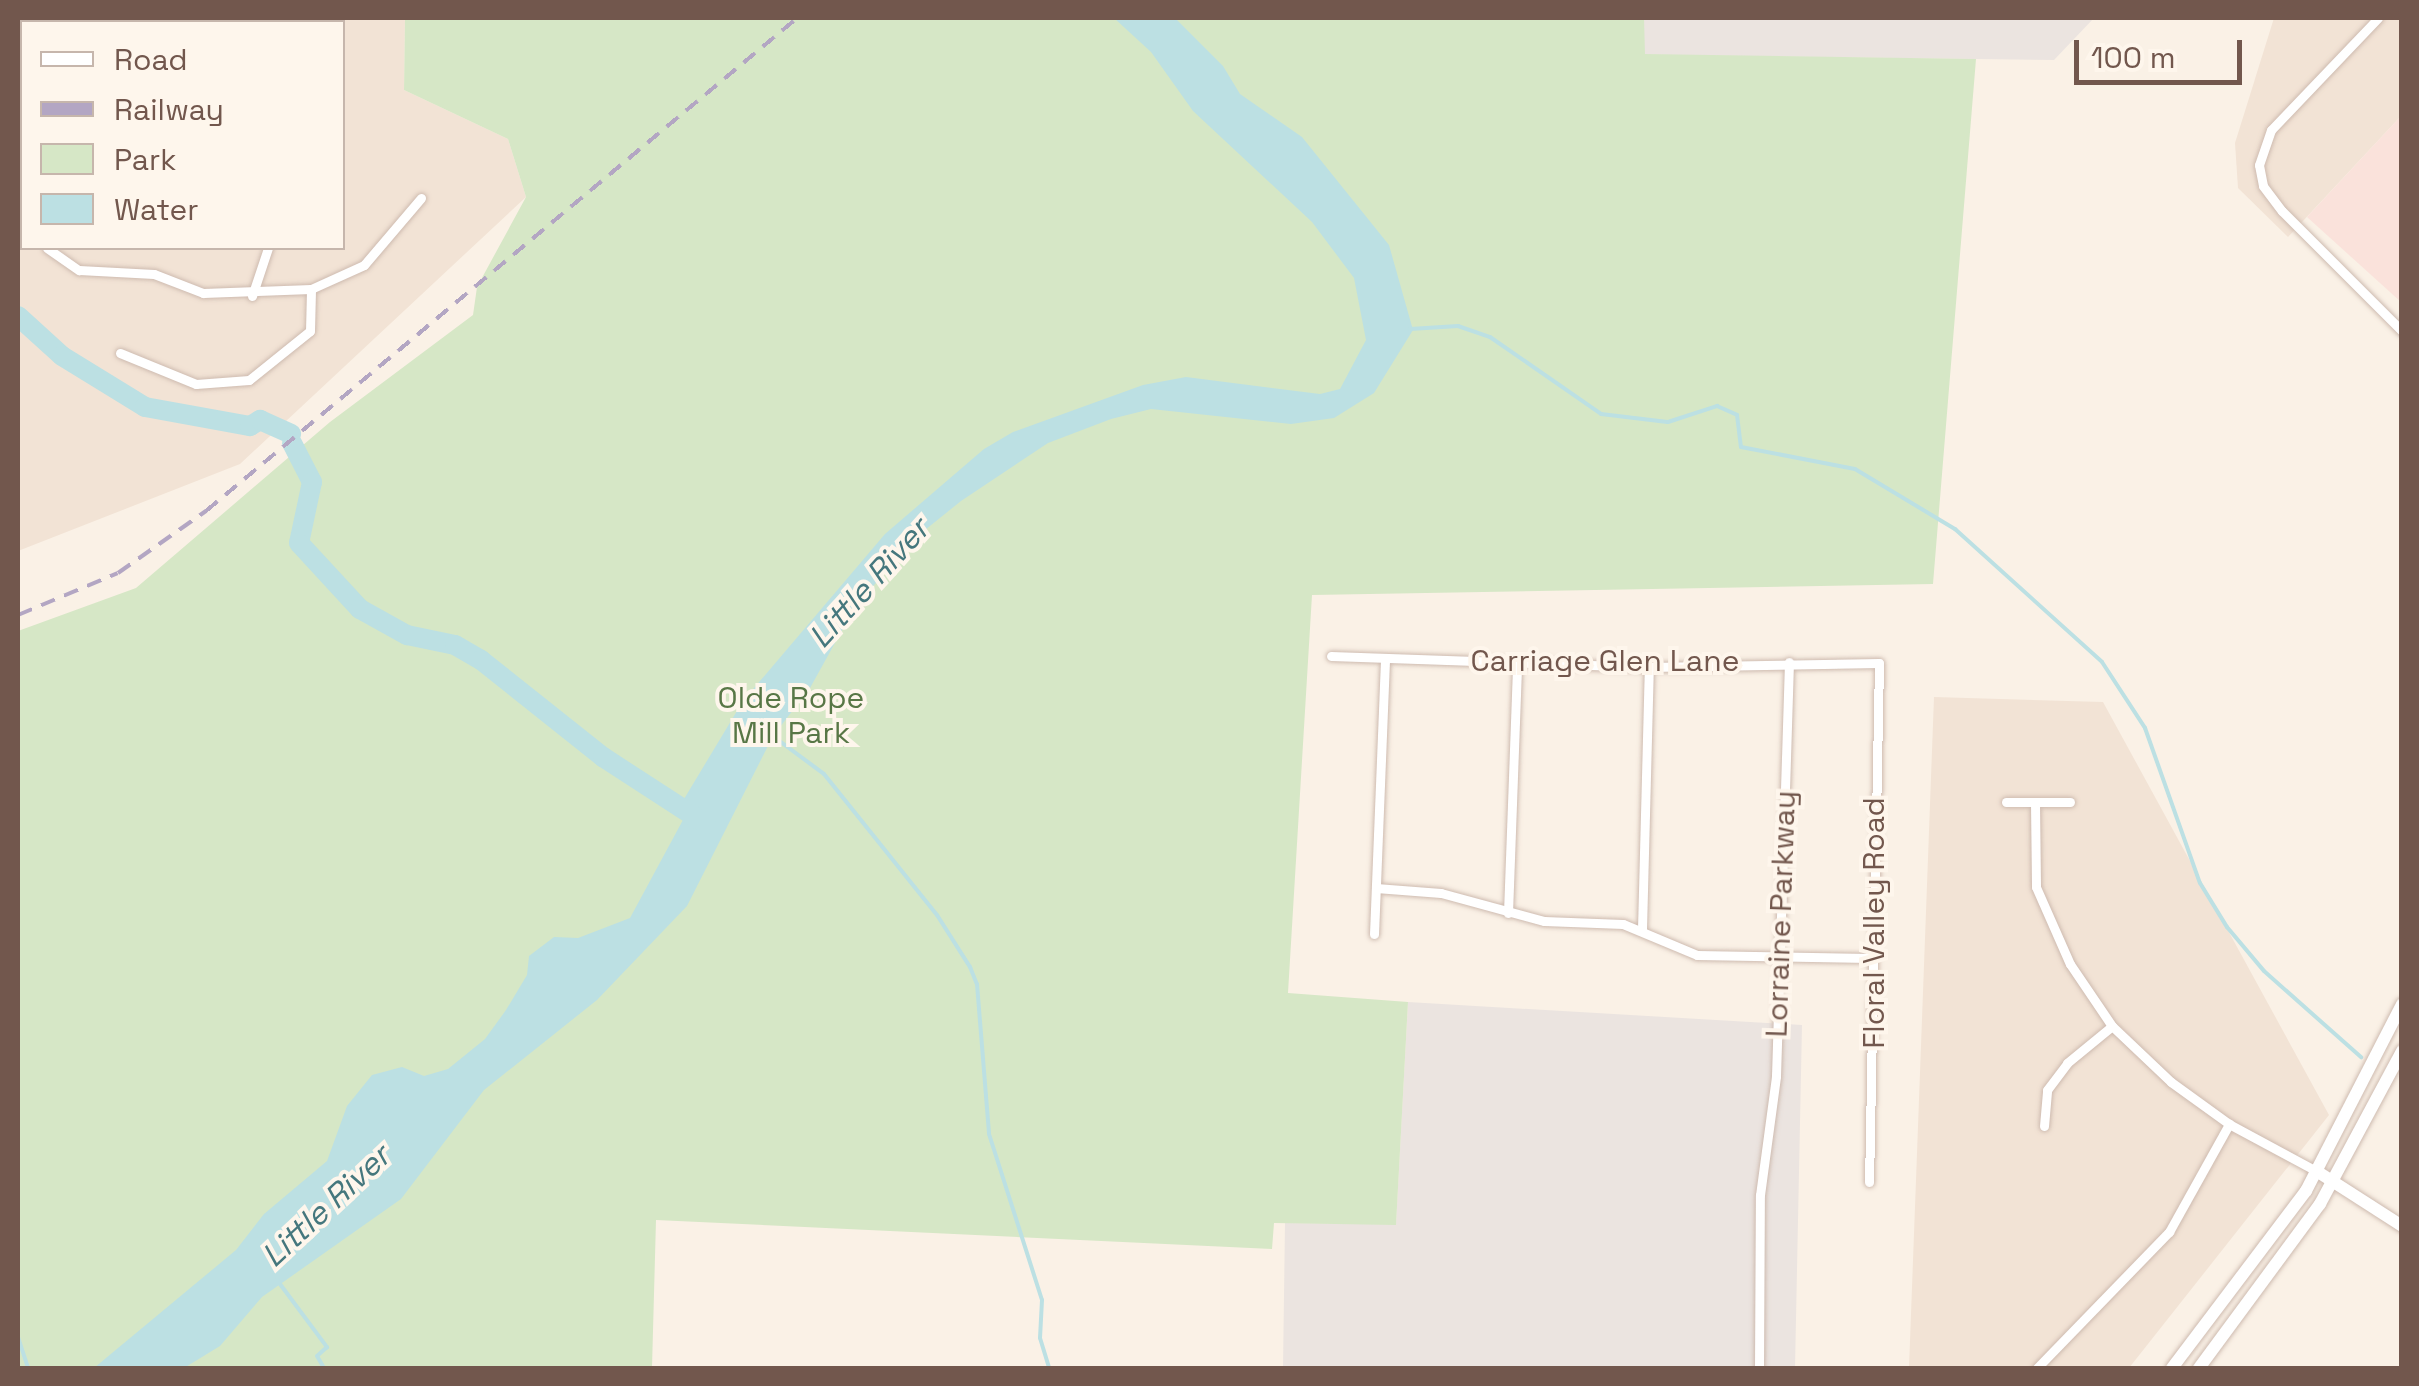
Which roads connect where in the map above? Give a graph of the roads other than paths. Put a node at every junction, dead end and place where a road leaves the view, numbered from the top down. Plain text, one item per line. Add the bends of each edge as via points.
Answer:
1 (2378, 18) edge
2 (421, 198) dead end
3 (49, 250) edge
4 (267, 250) edge
5 (311, 288) junction
6 (252, 296) junction
7 (2402, 331) edge
8 (120, 353) dead end
9 (1331, 656) dead end
10 (1386, 658) junction
11 (1517, 662) junction
12 (1789, 662) junction
13 (1879, 663) joint
14 (1649, 668) junction
15 (2006, 802) dead end
16 (2070, 802) dead end
17 (2035, 803) junction
18 (1376, 888) junction
19 (1508, 913) junction
20 (1642, 929) junction
21 (1374, 934) dead end
22 (1777, 958) junction
23 (1870, 958) junction
24 (2402, 1004) edge
25 (2112, 1026) junction
26 (2402, 1052) edge
27 (2229, 1124) junction
28 (2044, 1126) dead end
29 (2318, 1172) junction
30 (1869, 1182) dead end
31 (2334, 1182) junction
32 (2402, 1226) edge
33 (1759, 1368) edge
34 (2037, 1368) edge
35 (2172, 1368) edge
36 (2199, 1368) edge

1 - 7 street via 2271,130 2259,165 2264,186 2282,210
2 - 5 street via 364,265
3 - 6 street via 78,270 154,274 202,293
4 - 6 street
5 - 6 street
5 - 8 street via 310,332 249,380 196,384
9 - 10 street, Carriage Glen Lane
10 - 11 street, Carriage Glen Lane
10 - 18 street
11 - 14 street, Carriage Glen Lane
11 - 19 street
12 - 13 street, Carriage Glen Lane
12 - 14 street, Carriage Glen Lane
12 - 22 street, Lorraine Parkway
13 - 23 street, Floral Valley Road
14 - 20 street
15 - 17 street
16 - 17 street
17 - 25 street via 2036,887 2070,964
18 - 19 street via 1442,894
18 - 21 street
19 - 20 street
20 - 22 street via 1697,955
22 - 23 street
22 - 33 street, Lorraine Parkway
23 - 30 street, Floral Valley Road via 1875,986
24 - 29 main road
25 - 27 street via 2171,1082
25 - 28 street via 2067,1063 2047,1090
26 - 31 main road
27 - 29 street
27 - 34 street via 2169,1232
29 - 31 main road
29 - 35 main road via 2247,1278
31 - 32 main road
31 - 36 main road

